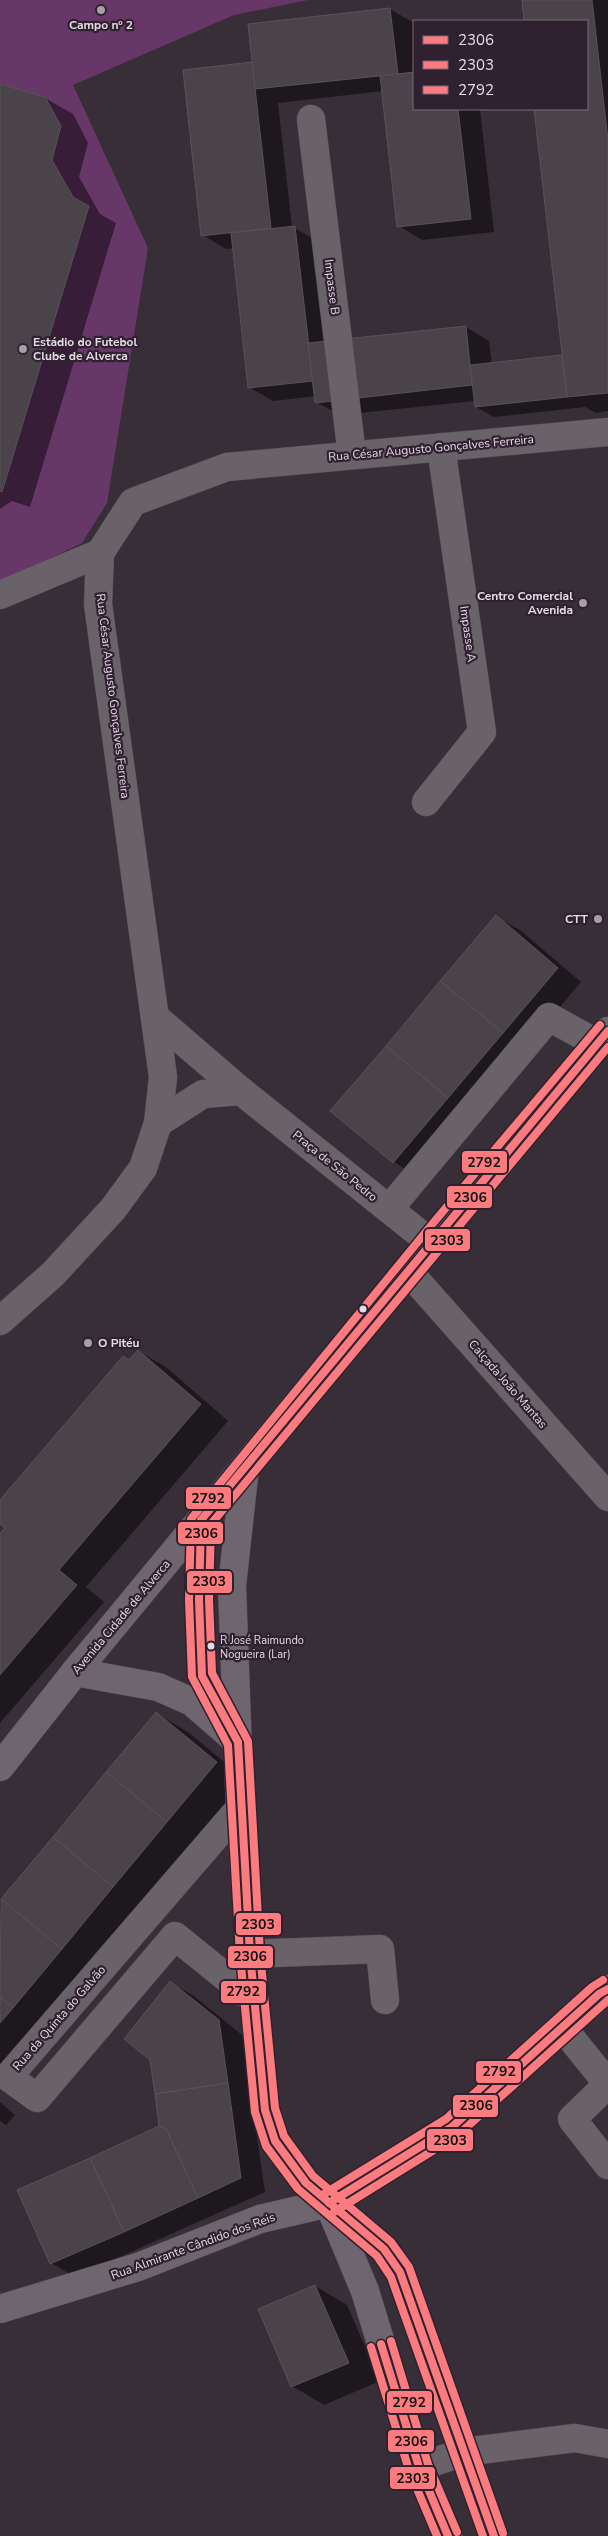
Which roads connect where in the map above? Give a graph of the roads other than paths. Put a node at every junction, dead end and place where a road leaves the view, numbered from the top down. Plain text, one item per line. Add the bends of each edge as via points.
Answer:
1 (311, 119) dead end
2 (608, 432) edge
3 (441, 447) junction
4 (352, 455) junction
5 (100, 553) junction
6 (0, 596) edge
7 (426, 802) dead end
8 (155, 1017) junction
9 (601, 1045) edge
10 (241, 1091) junction
11 (158, 1123) junction
12 (388, 1209) junction
13 (430, 1242) junction
14 (407, 1270) junction
15 (0, 1321) edge
16 (245, 1467) junction
17 (608, 1497) edge
18 (201, 1520) junction
19 (75, 1672) junction
20 (238, 1742) junction
21 (0, 1766) edge
22 (240, 1808) junction
23 (250, 1954) junction
24 (608, 1989) edge
25 (254, 2000) junction
26 (385, 2000) dead end
27 (562, 2028) junction
28 (608, 2084) edge
29 (608, 2165) edge
30 (328, 2203) junction
31 (0, 2309) edge
32 (608, 2444) edge
33 (464, 2452) junction
34 (420, 2467) junction
35 (448, 2536) edge
36 (494, 2536) edge

1 - 4 street, Impasse B
2 - 3 street, Rua César Augusto Gonçalves Ferreira
3 - 4 street, Rua César Augusto Gonçalves Ferreira
3 - 7 street, Impasse A via 482,732
4 - 5 street, Rua César Augusto Gonçalves Ferreira via 227,467 133,502
5 - 6 street
5 - 8 street, Rua César Augusto Gonçalves Ferreira via 98,604
8 - 10 street, Praça de São Pedro
8 - 11 street, Rua César Augusto Gonçalves Ferreira via 163,1077
9 - 12 street via 549,1017
9 - 13 main road, Avenida Cidade de Alverca
10 - 11 street via 203,1094
10 - 12 street, Praça de São Pedro
11 - 15 street, Rua César Augusto Gonçalves Ferreira via 143,1168 113,1209 53,1274
12 - 13 street, Praça de São Pedro
13 - 14 main road, Avenida Cidade de Alverca
14 - 16 main road, Avenida Cidade de Alverca
14 - 17 street, Calçada João Mantas
16 - 18 main road, Avenida Cidade de Alverca
16 - 20 main road via 232,1586
18 - 19 main road, Avenida Cidade de Alverca
18 - 20 street via 199,1600 202,1676
19 - 20 main road via 158,1687 192,1702
19 - 21 main road, Avenida Cidade de Alverca
20 - 22 main road
22 - 23 main road
22 - 25 street, Rua da Quinta do Galvão via 8,2077 37,2098 175,1936
23 - 25 main road
23 - 26 street via 380,1949
24 - 27 main road, Rua Almirante Cândido dos Reis
25 - 30 main road via 265,2110 275,2141 306,2183
27 - 28 street
27 - 30 main road, Rua Almirante Cândido dos Reis via 452,2127
28 - 29 street via 572,2119
30 - 31 main road, Rua Almirante Cândido dos Reis via 260,2219 138,2267
30 - 33 main road via 384,2249 400,2272
30 - 34 main road via 365,2291
32 - 33 street via 575,2438
33 - 34 street
33 - 36 main road
34 - 35 main road

